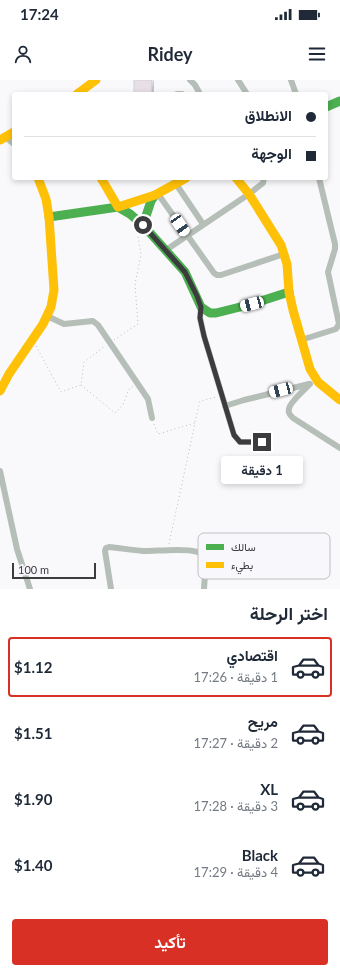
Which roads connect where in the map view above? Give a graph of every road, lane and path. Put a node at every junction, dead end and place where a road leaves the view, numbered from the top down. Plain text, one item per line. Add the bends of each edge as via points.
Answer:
1 (96, 80) edge
2 (190, 80) edge
3 (238, 80) edge
4 (291, 80) edge
5 (80, 92) edge
6 (199, 92) edge
7 (246, 92) edge
8 (295, 92) edge
9 (340, 101) edge
10 (328, 106) edge
11 (12, 133) edge
12 (2, 139) edge
13 (12, 143) edge
14 (39, 180) edge
15 (102, 180) edge
16 (183, 180) edge
17 (238, 180) edge
18 (264, 180) edge
19 (319, 180) edge
20 (176, 184) junction
21 (156, 194) junction
22 (249, 194) junction
23 (118, 206) junction
24 (49, 217) junction
25 (134, 218) junction
26 (203, 224) junction
27 (143, 225) junction
28 (187, 235) junction
29 (166, 250) junction
30 (284, 254) junction
31 (289, 292) junction
32 (201, 307) junction
33 (46, 316) junction
34 (32, 339) junction
35 (301, 340) junction
36 (110, 342) junction
37 (137, 383) junction
38 (314, 383) junction
39 (81, 385) junction
40 (0, 391) edge
41 (222, 395) junction
42 (340, 400) edge
43 (225, 406) junction
44 (152, 418) joint
45 (195, 423) junction
46 (262, 442) dead end
47 (340, 448) edge
48 (0, 471) edge
49 (167, 550) junction
50 (198, 552) edge
51 (205, 579) edge
52 (30, 589) edge
53 (111, 589) edge
54 (204, 589) edge

1 - 5 street
2 - 6 street
3 - 7 street
4 - 8 street
9 - 10 street
11 - 12 street
12 - 13 street
14 - 24 street
15 - 23 street
16 - 20 street
17 - 22 street
18 - 22 street
19 - 35 street via 335,244 328,272 339,324 336,329
20 - 21 street
20 - 26 street
21 - 23 street
21 - 27 street
21 - 28 street
22 - 26 street
22 - 30 street
23 - 24 street
23 - 25 street
24 - 33 street via 54,290 51,307
25 - 27 street
25 - 36 path via 141,255 135,284 138,324
26 - 28 street
27 - 29 street
28 - 29 street
28 - 30 street via 217,275
29 - 32 street via 185,272
30 - 31 street via 289,274
31 - 32 street via 216,313 210,313
31 - 35 street
32 - 41 street via 201,324
33 - 34 street
33 - 36 street via 64,324 96,322
34 - 39 path via 61,392
34 - 40 street
35 - 38 street
36 - 37 street
36 - 39 path via 84,362
37 - 39 path via 129,389 123,406 115,413
37 - 44 street via 149,401
38 - 42 street
38 - 43 street
38 - 47 street via 290,405 288,410 293,418
41 - 43 street
41 - 45 path via 200,401
43 - 46 street via 237,440 243,443
44 - 45 path via 158,434
45 - 49 path
48 - 52 street
49 - 50 street
49 - 53 street via 106,548
51 - 54 street

